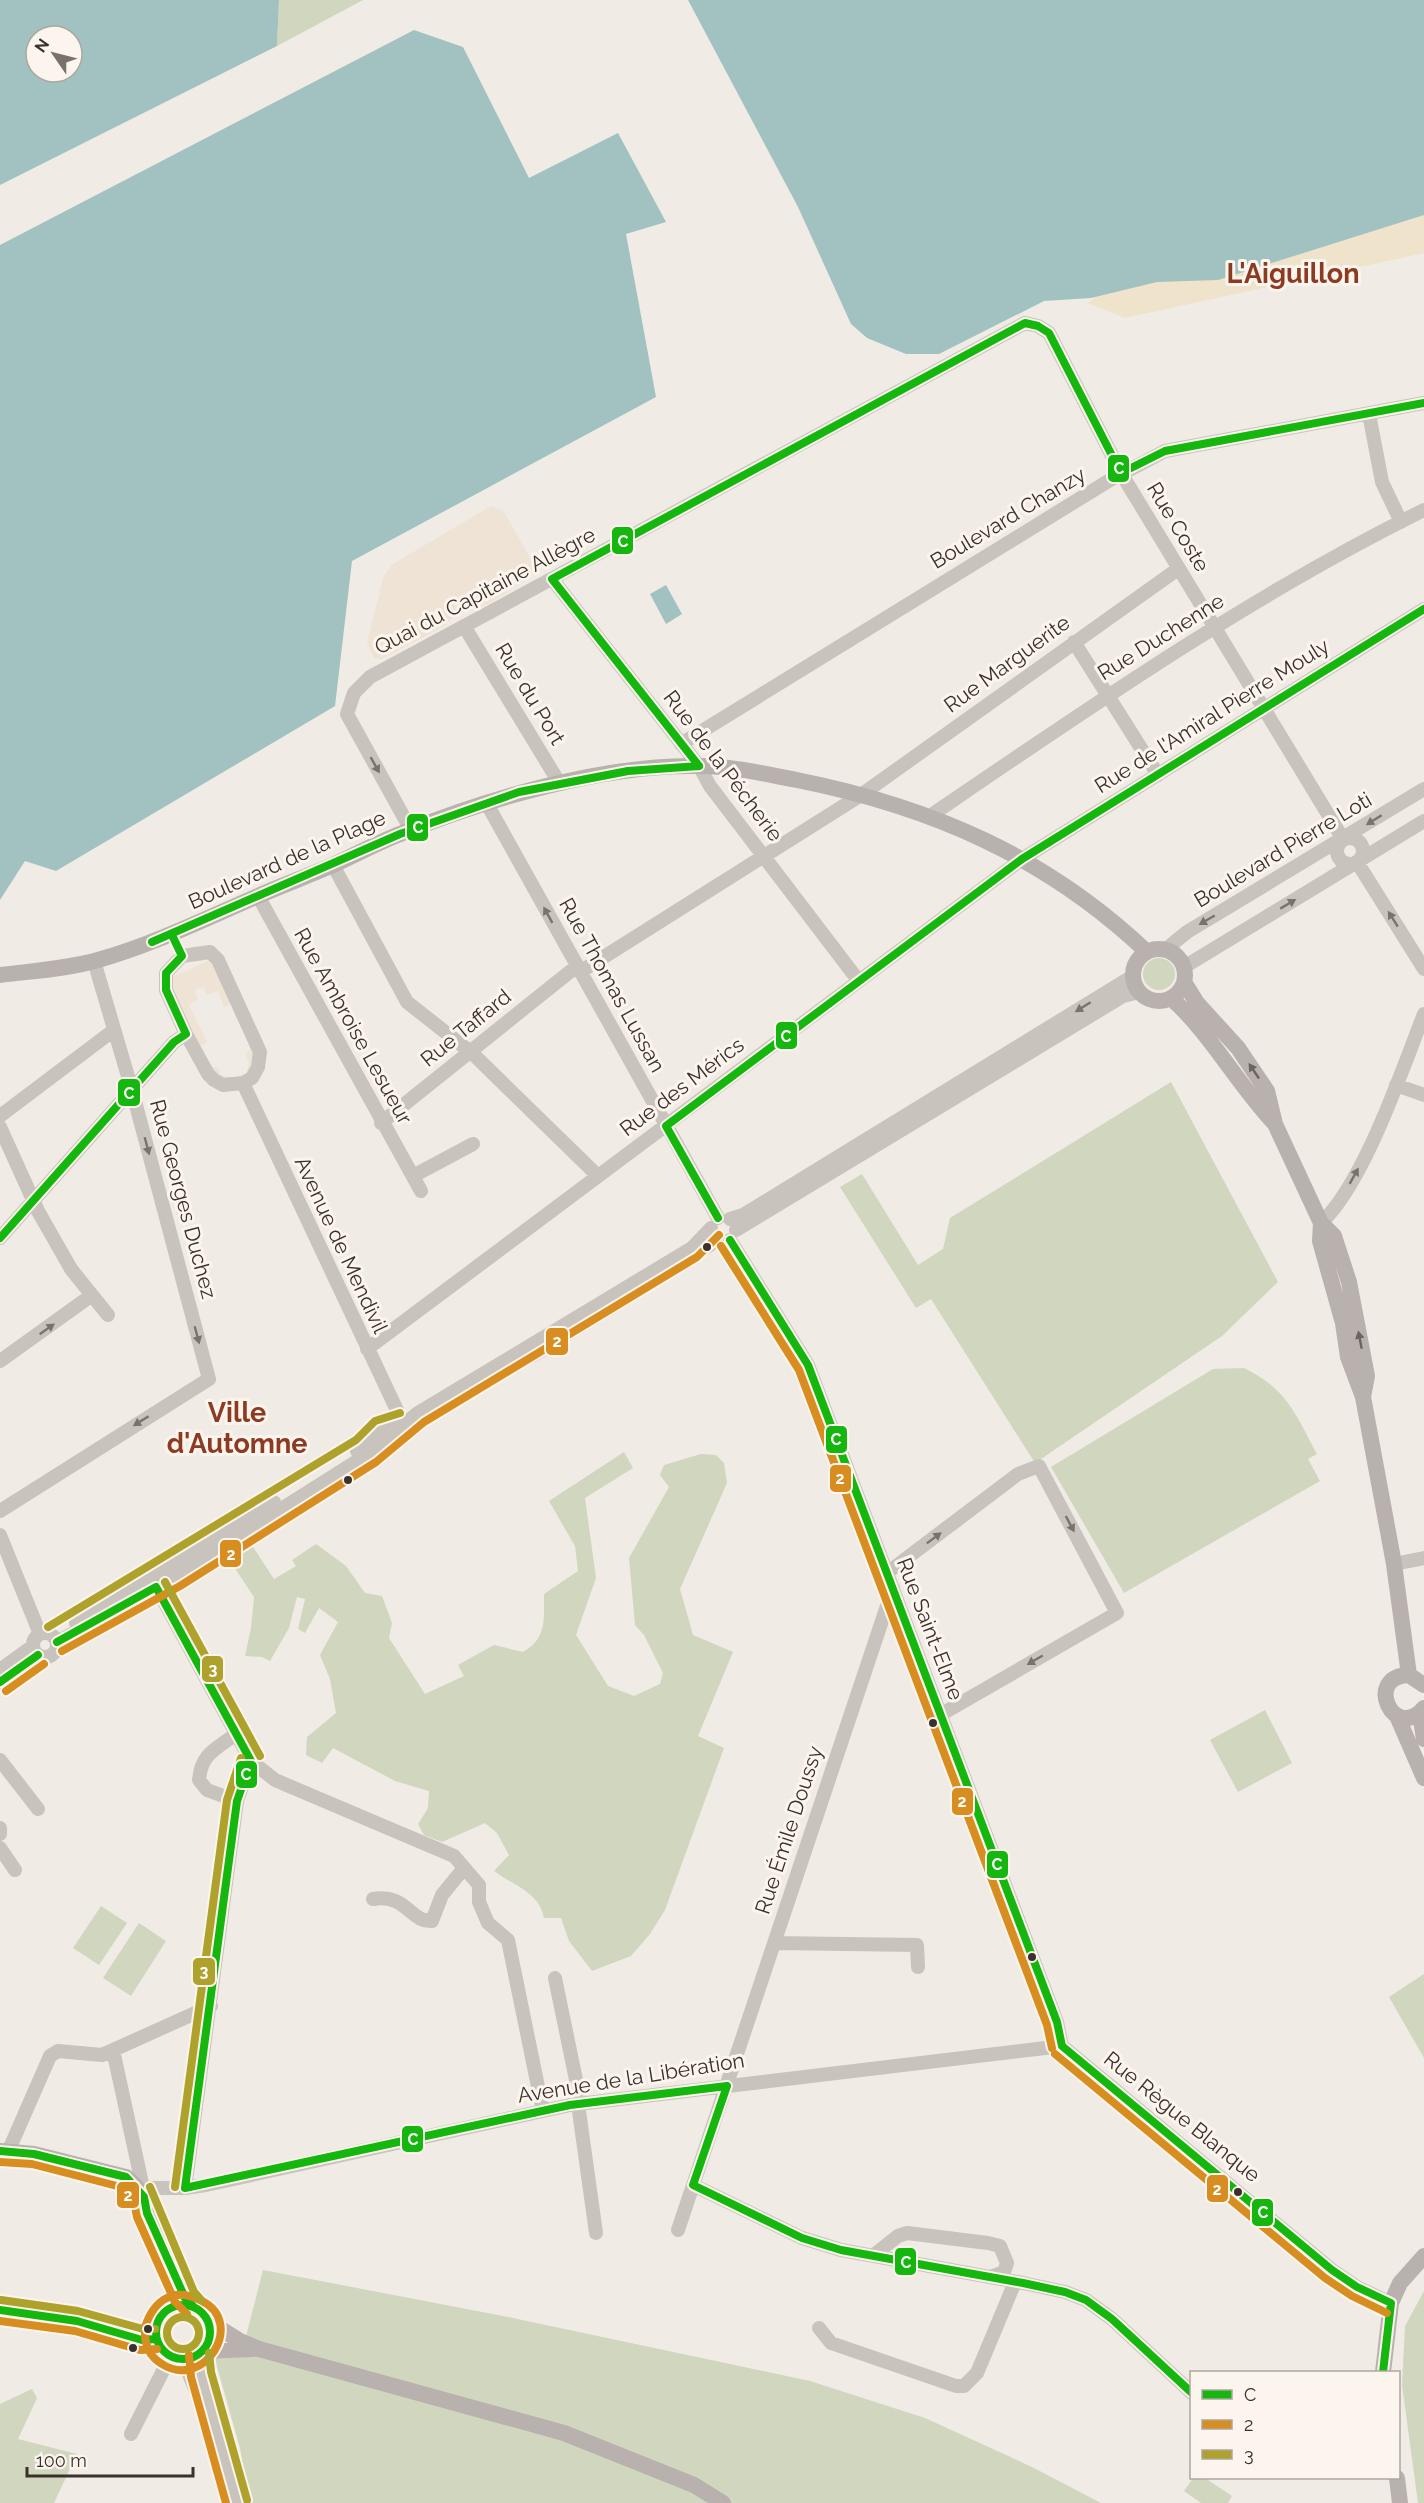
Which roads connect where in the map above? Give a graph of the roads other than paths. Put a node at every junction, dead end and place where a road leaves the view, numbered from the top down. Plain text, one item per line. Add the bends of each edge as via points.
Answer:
1 (880, 401) joint
2 (1424, 403) edge
3 (1369, 414) junction
4 (1121, 473) junction
5 (1424, 510) edge
6 (1401, 522) junction
7 (1178, 568) junction
8 (552, 579) junction
9 (1424, 609) edge
10 (464, 626) junction
11 (1215, 628) junction
12 (1074, 642) junction
13 (1107, 695) junction
14 (1264, 709) junction
15 (681, 744) junction
16 (699, 766) junction
17 (1158, 775) junction
18 (560, 784) junction
19 (1424, 789) edge
20 (861, 795) junction
21 (487, 804) junction
22 (930, 816) junction
23 (1424, 821) edge
24 (411, 830) junction
25 (1343, 839) junction
26 (764, 857) junction
27 (1022, 859) junction
28 (1357, 862) junction
29 (333, 865) junction
30 (258, 896) junction
31 (171, 935) junction
32 (1165, 950) junction
33 (1147, 952) junction
34 (182, 956) junction
35 (94, 961) junction
36 (579, 969) junction
37 (1424, 969) edge
38 (1184, 974) junction
39 (0, 975) edge
40 (1133, 976) junction
41 (858, 980) junction
42 (1140, 992) junction
43 (1171, 998) junction
44 (1424, 1014) edge
45 (114, 1030) junction
46 (186, 1034) junction
47 (470, 1052) junction
48 (243, 1083) junction
49 (1396, 1085) junction
50 (132, 1090) junction
51 (1424, 1095) edge
52 (0, 1116) edge
53 (381, 1123) junction
54 (1275, 1124) junction
55 (666, 1126) junction
56 (0, 1127) edge
57 (473, 1144) dead end
58 (413, 1176) junction
59 (598, 1176) junction
60 (421, 1191) dead end
61 (32, 1201) junction
62 (1321, 1222) junction
63 (724, 1229) junction
64 (0, 1238) edge
65 (92, 1295) junction
66 (108, 1316) dead end
67 (367, 1349) junction
68 (0, 1361) edge
69 (403, 1423) junction
70 (0, 1511) edge
71 (0, 1535) edge
72 (1424, 1558) edge
73 (1394, 1564) junction
74 (887, 1573) junction
75 (156, 1587) junction
76 (893, 1588) junction
77 (50, 1637) junction
78 (35, 1651) junction
79 (0, 1670) edge
80 (1409, 1675) junction
81 (0, 1682) edge
82 (1424, 1685) edge
83 (1422, 1711) edge
84 (940, 1715) junction
85 (1397, 1716) junction
86 (236, 1734) junction
87 (1424, 1739) edge
88 (0, 1760) edge
89 (251, 1761) junction
90 (1424, 1778) edge
91 (237, 1801) junction
92 (38, 1809) dead end
93 (0, 1828) edge
94 (0, 1834) edge
95 (0, 1848) edge
96 (464, 1868) junction
97 (15, 1870) dead end
98 (373, 1899) dead end
99 (774, 1942) junction
100 (918, 1968) dead end
101 (555, 1978) dead end
102 (211, 2006) junction
103 (1062, 2046) junction
104 (113, 2050) junction
105 (727, 2086) junction
106 (580, 2104) junction
107 (543, 2111) junction
108 (4, 2152) edge
109 (693, 2185) junction
110 (185, 2188) junction
111 (142, 2189) junction
112 (147, 2213) junction
113 (678, 2230) dead end
114 (596, 2233) dead end
115 (874, 2255) junction
116 (1424, 2256) edge
117 (168, 2260) junction
118 (989, 2277) junction
119 (1015, 2282) junction
120 (1391, 2303) junction
121 (194, 2307) junction
122 (0, 2310) edge
123 (166, 2310) junction
124 (208, 2321) junction
125 (819, 2328) dead end
126 (156, 2339) junction
127 (260, 2349) junction
128 (189, 2356) junction
129 (1383, 2371) edge
130 (1190, 2392) edge
131 (131, 2434) dead end
132 (1396, 2479) edge
133 (228, 2503) edge
134 (237, 2503) edge
135 (723, 2503) edge
136 (1400, 2503) edge

1 - 4 street, Rue Coste via 1025,323 1038,326 1049,333
1 - 8 street, Quai du Capitaine Allègre
2 - 3 street, Boulevard Chanzy
3 - 4 street, Boulevard Chanzy via 1165,451
3 - 6 street via 1382,482
4 - 7 street, Rue Coste
4 - 15 street, Boulevard Chanzy
5 - 6 street, Rue Duchenne
6 - 11 street, Rue Duchenne
7 - 11 street, Rue Coste
7 - 12 street, Rue Marguerite
8 - 10 street, Quai du Capitaine Allègre
8 - 15 street, Rue de la Pécherie
9 - 14 street, Rue de l'Amiral Pierre Mouly
10 - 18 street, Rue du Port
10 -> 24 street, Quai du Capitaine Allègre via 370,677 354,693 347,714
11 - 13 street, Rue Duchenne
11 - 14 street, Rue Coste
12 - 13 street
12 - 20 street, Rue Marguerite
13 - 17 street
13 - 22 street, Rue Duchenne
14 - 17 street, Rue de l'Amiral Pierre Mouly
14 - 25 street, Rue Coste
15 - 16 street, Rue de la Pécherie
16 - 18 main road, Boulevard de la Plage via 628,771
16 - 20 main road, Boulevard de la Plage via 771,775
16 - 26 street, Rue de la Pécherie
17 - 27 street, Rue de l'Amiral Pierre Mouly
18 - 21 main road, Boulevard de la Plage via 519,792
19 -> 25 street, Boulevard Pierre Loti
20 - 22 main road, Boulevard de la Plage
20 - 26 street, Rue Marguerite
21 - 24 main road, Boulevard de la Plage
36 -> 21 street, Rue Thomas Lussan
22 - 27 main road, Boulevard de la Plage
23 - 28 street
24 - 29 main road, Boulevard de la Plage
25 - 28 street via 1356,838 1362,844 1364,852
25 -> 32 street, Boulevard Pierre Loti via 1186,932
26 - 36 street, Rue Taffard
26 - 41 street, Rue de la Pécherie
27 - 33 main road, Boulevard de la Plage via 1085,899
27 - 41 street, Rue des Mérics
37 -> 28 street
38 -> 28 street
29 - 30 main road, Boulevard de la Plage
29 - 47 street via 407,1002
30 - 31 main road, Boulevard de la Plage
30 - 53 street, Rue Ambroise Lesueur
31 - 34 street
31 - 35 main road, Boulevard de la Plage
32 - 33 main road
32 - 38 main road via 1180,959
33 - 40 main road via 1136,962
34 - 46 street via 166,973 166,990
34 - 48 street via 210,952 218,960 260,1052 252,1078
35 - 39 main road, Boulevard de la Plage
35 - 45 street, Rue Georges Duchez
36 - 47 street, Rue Taffard
36 - 55 street, Rue Thomas Lussan
38 - 43 main road via 1182,988
54 -> 38 main road via 1267,1091 1238,1048 1197,1003
40 - 42 main road
40 -> 63 street
41 - 55 street, Rue des Mérics
42 - 43 main road via 1152,1000
42 - 63 street via 1123,996
43 - 54 main road via 1187,1012 1253,1101
44 - 49 street
45 - 50 street, Rue Georges Duchez
45 - 52 street
46 - 48 street via 214,1080 233,1086
46 - 50 street via 174,1042
47 - 53 street, Rue Taffard
47 - 59 street
48 - 67 street, Avenue de Mendivil
49 - 51 street
62 -> 49 street via 1335,1209 1359,1168
50 - 61 street
50 -> 70 street, Rue Georges Duchez via 209,1379
53 - 58 street, Rue Ambroise Lesueur
54 - 62 main road
55 - 59 street, Rue des Mérics
55 - 63 street, Rue Thomas Lussan
56 - 61 street
57 - 58 street
58 - 60 street, Rue Ambroise Lesueur
59 - 67 street, Rue des Mérics
61 - 64 street
61 - 65 street via 71,1269
62 - 73 main road via 1320,1241 1343,1323 1348,1357 1363,1397
63 - 69 street via 432,1417
63 - 74 street, Rue Saint-Elme via 808,1365
65 - 66 street
68 -> 65 street
67 - 69 street, Avenue de Mendivil
69 - 75 street via 370,1453
69 - 77 street via 381,1430 362,1448
71 - 77 street
72 - 73 street
73 - 80 main road
74 - 76 street, Rue Saint-Elme
74 -> 84 street via 1018,1473 1039,1466 1117,1613
75 - 77 street
75 - 86 street
76 - 84 street, Rue Saint-Elme
76 - 99 street, Rue Émile Doussy
77 - 78 street via 34,1639
77 - 78 street via 57,1650 52,1656 45,1658
78 - 79 street
78 - 81 street
80 - 82 main road
80 - 85 main road via 1397,1677 1385,1692 1387,1706
83 - 85 main road via 1409,1718
83 - 87 main road
84 - 103 street, Rue Saint-Elme via 1057,2022
85 - 90 main road
86 - 89 street
86 - 91 street via 206,1756 200,1764 199,1780 207,1790
88 - 92 street
89 - 91 street
89 - 96 street via 275,1780 448,1852
91 - 102 street
93 - 94 street
95 - 97 street
96 - 98 street via 442,1895 432,1921 422,1919 395,1899
96 - 107 street via 479,1885 479,1902 488,1923 508,1940
99 - 100 street via 917,1945
99 - 105 street, Rue Émile Doussy
101 - 106 street
102 - 104 street
102 - 110 street
103 - 105 street, Avenue de la Libération
103 - 120 street, Rue Règue Blanque via 1332,2270
104 - 108 street via 102,2055 58,2051 50,2056
104 - 111 street
105 - 106 street, Avenue de la Libération
105 - 109 street, Rue Émile Doussy
106 - 107 street, Avenue de la Libération
106 - 114 street
107 - 110 street, Avenue de la Libération
108 - 111 main road via 34,2154 126,2177
108 - 112 main road via 32,2165 120,2186
109 - 113 street, Rue Émile Doussy
109 - 115 street via 802,2238
110 - 111 street, Avenue de la Libération
111 - 112 main road
112 - 117 main road
115 - 118 street
115 - 118 street via 898,2235 907,2233 988,2243 1000,2246 1007,2263 1004,2272
116 - 120 main road via 1400,2283
117 - 121 main road via 184,2298
117 - 123 main road via 171,2288
118 - 119 street
119 - 125 street via 977,2373 964,2386 831,2343
119 - 130 street via 1065,2292 1101,2309
120 - 129 main road
121 - 123 main road via 180,2305
121 - 124 main road
122 - 126 street via 77,2321 142,2340
123 - 126 main road via 157,2323
124 - 127 main road
124 - 128 main road via 210,2337
126 - 128 main road via 159,2346
127 - 128 main road
127 - 135 main road via 564,2433 694,2485
128 - 131 street
128 - 133 street
128 - 134 street via 201,2374
132 - 136 main road

